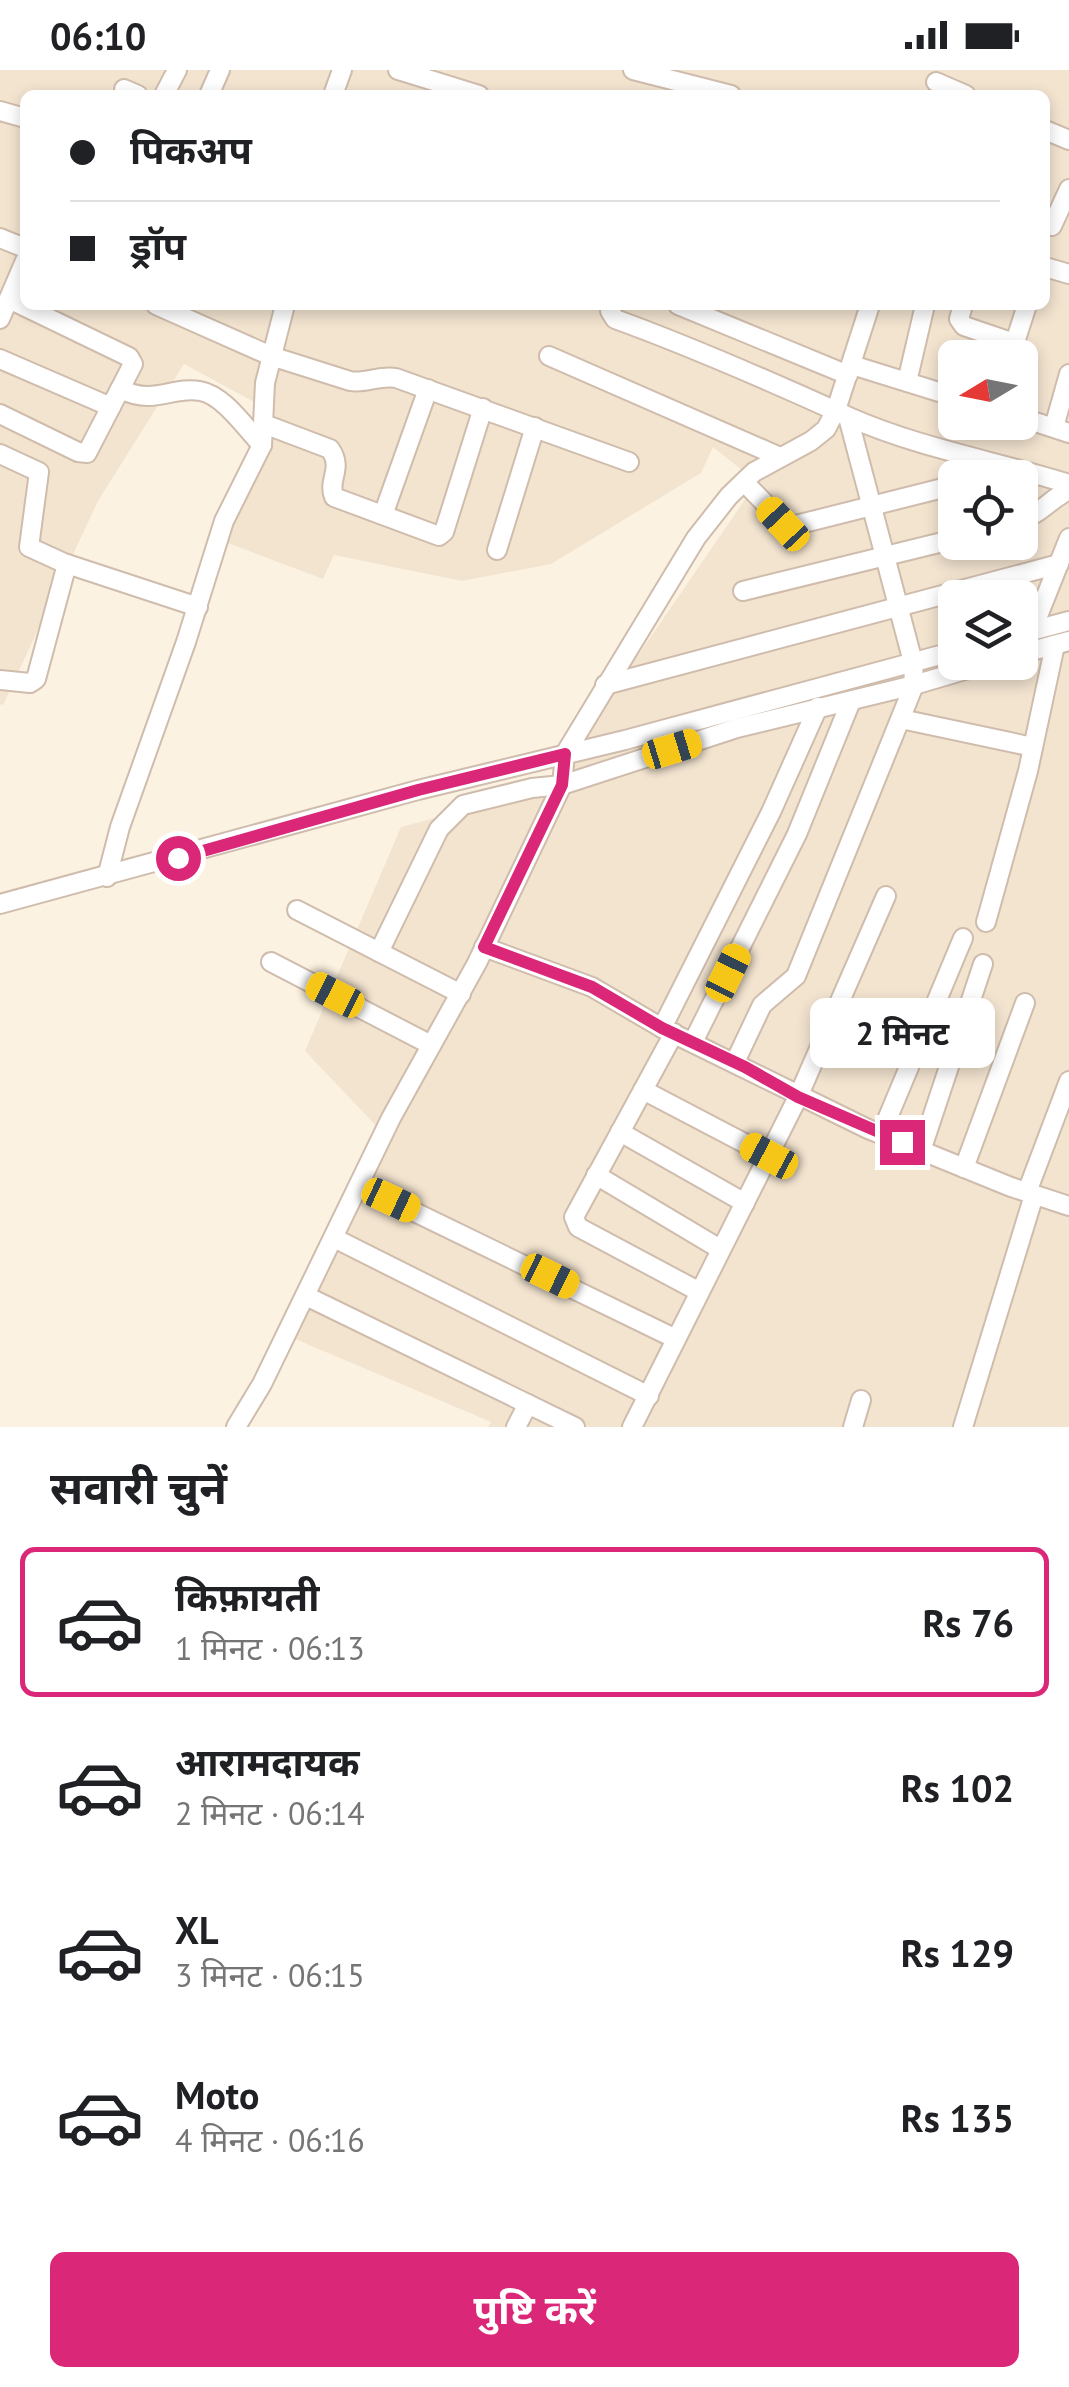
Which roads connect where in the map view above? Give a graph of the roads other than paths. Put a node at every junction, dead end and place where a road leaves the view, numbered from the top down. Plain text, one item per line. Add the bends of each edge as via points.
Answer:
1 (398, 70) edge
2 (633, 70) edge
3 (675, 82) edge
4 (462, 90) edge
5 (709, 90) edge
6 (1069, 189) edge
7 (1052, 226) dead end
8 (20, 272) edge
9 (8, 299) junction
10 (20, 305) edge
11 (31, 310) edge
12 (167, 310) edge
13 (284, 310) edge
14 (610, 310) edge
15 (691, 310) edge
16 (868, 310) edge
17 (924, 310) edge
18 (962, 310) edge
19 (1024, 310) edge
20 (0, 319) edge
21 (992, 340) edge
22 (1015, 340) edge
23 (271, 356) junction
24 (549, 356) dead end
25 (0, 359) edge
26 (850, 370) junction
27 (1069, 374) edge
28 (907, 382) junction
29 (428, 389) junction
30 (938, 391) edge
31 (116, 398) junction
32 (483, 408) junction
33 (842, 413) junction
34 (0, 414) edge
35 (264, 424) junction
36 (535, 428) junction
37 (1061, 430) edge
38 (44, 435) junction
39 (262, 445) junction
40 (0, 454) edge
41 (780, 456) junction
42 (980, 460) edge
43 (629, 462) dead end
44 (29, 465) junction
45 (1038, 476) edge
46 (744, 482) junction
47 (1069, 487) edge
48 (938, 489) edge
49 (872, 506) junction
50 (1038, 514) edge
51 (383, 516) junction
52 (1069, 538) edge
53 (938, 543) edge
54 (497, 550) dead end
55 (886, 558) junction
56 (68, 564) junction
57 (1059, 564) junction
58 (743, 591) dead end
59 (198, 607) junction
60 (898, 607) junction
61 (1038, 608) edge
62 (1069, 621) edge
63 (1038, 630) edge
64 (1062, 643) edge
65 (938, 661) edge
66 (938, 670) edge
67 (914, 674) junction
68 (0, 680) edge
69 (604, 686) junction
70 (851, 701) junction
71 (818, 707) junction
72 (900, 719) junction
73 (1033, 747) junction
74 (563, 769) junction
75 (107, 876) junction
76 (886, 896) dead end
77 (0, 904) edge
78 (297, 910) dead end
79 (986, 922) dead end
80 (962, 938) dead end
81 (484, 947) junction
82 (379, 952) junction
83 (272, 962) dead end
84 (983, 964) dead end
85 (461, 994) junction
86 (1025, 1003) dead end
87 (668, 1031) junction
88 (693, 1042) junction
89 (431, 1044) junction
90 (735, 1062) junction
91 (1069, 1080) edge
92 (643, 1090) junction
93 (798, 1097) junction
94 (620, 1132) junction
95 (882, 1134) junction
96 (921, 1151) junction
97 (769, 1156) junction
98 (964, 1168) junction
99 (596, 1174) junction
100 (360, 1184) junction
101 (1030, 1194) junction
102 (744, 1203) junction
103 (1069, 1206) edge
104 (334, 1238) junction
105 (720, 1248) junction
106 (698, 1291) junction
107 (306, 1296) junction
108 (676, 1339) junction
109 (649, 1396) junction
110 (861, 1400) dead end
111 (528, 1404) junction
112 (236, 1427) edge
113 (516, 1427) edge
114 (575, 1427) edge
115 (632, 1427) edge
116 (853, 1427) edge
117 (963, 1427) edge

1 - 4 street
2 - 3 street
3 - 5 street
6 - 7 street
8 - 9 street
9 - 10 street
9 - 20 street
11 - 31 street via 129,357
12 - 23 street
13 - 23 street
14 - 33 street via 616,319
15 - 26 street
16 - 26 street
17 - 28 street
18 - 21 street via 964,326
19 - 22 street
23 - 29 street via 350,382 385,376
23 - 35 street
24 - 41 street
25 - 31 street
26 - 28 street
26 - 33 street
27 - 37 street
28 - 30 street
29 - 32 street
29 - 51 street
31 - 38 street via 87,453
31 - 39 street via 206,393
32 - 36 street
32 - 51 street via 442,535
33 - 41 street via 811,441
33 - 42 street
33 - 49 street
34 - 38 street
35 - 39 street
35 - 51 street via 330,448 337,462 334,497
36 - 43 street
36 - 54 street
38 - 44 street
39 - 59 street via 224,521
40 - 44 street
41 - 46 street
44 - 56 street via 40,477 29,547
45 - 47 street
46 - 49 street via 788,527
46 - 69 street via 696,538
47 - 50 street
48 - 49 street
49 - 55 street
52 - 57 street
53 - 55 street
55 - 58 street
55 - 60 street
56 - 59 street
56 - 68 street via 36,679
57 - 60 street
57 - 61 street
59 - 75 street
60 - 67 street
60 - 69 street
62 - 63 street
64 - 73 street
65 - 67 street
66 - 67 street
67 - 70 street
67 - 72 street
67 - 74 street via 655,733
69 - 74 street
70 - 71 street
70 - 88 street via 797,834
71 - 74 street
71 - 87 street
72 - 73 street
72 - 90 street via 796,976 762,1005
73 - 79 street
74 - 75 street via 418,790
74 - 81 street
74 - 82 street via 532,788 455,810 439,829
75 - 77 street
76 - 93 street
78 - 82 street
80 - 95 street
81 - 85 street
81 - 87 street via 582,983
82 - 85 street
83 - 89 street
84 - 96 street
85 - 89 street
86 - 98 street
87 - 88 street
87 - 92 street
88 - 90 street
89 - 100 street
90 - 93 street
91 - 101 street
92 - 94 street
92 - 97 street
93 - 95 street
93 - 97 street
94 - 99 street
94 - 102 street
95 - 96 street
96 - 98 street
97 - 102 street
98 - 101 street
99 - 105 street
99 - 106 street via 574,1217 578,1227
100 - 104 street
100 - 108 street
101 - 103 street
101 - 117 street
102 - 105 street
104 - 107 street
104 - 109 street
105 - 106 street
106 - 108 street
107 - 111 street
107 - 112 street
108 - 109 street
109 - 115 street
110 - 116 street
111 - 113 street
111 - 114 street

